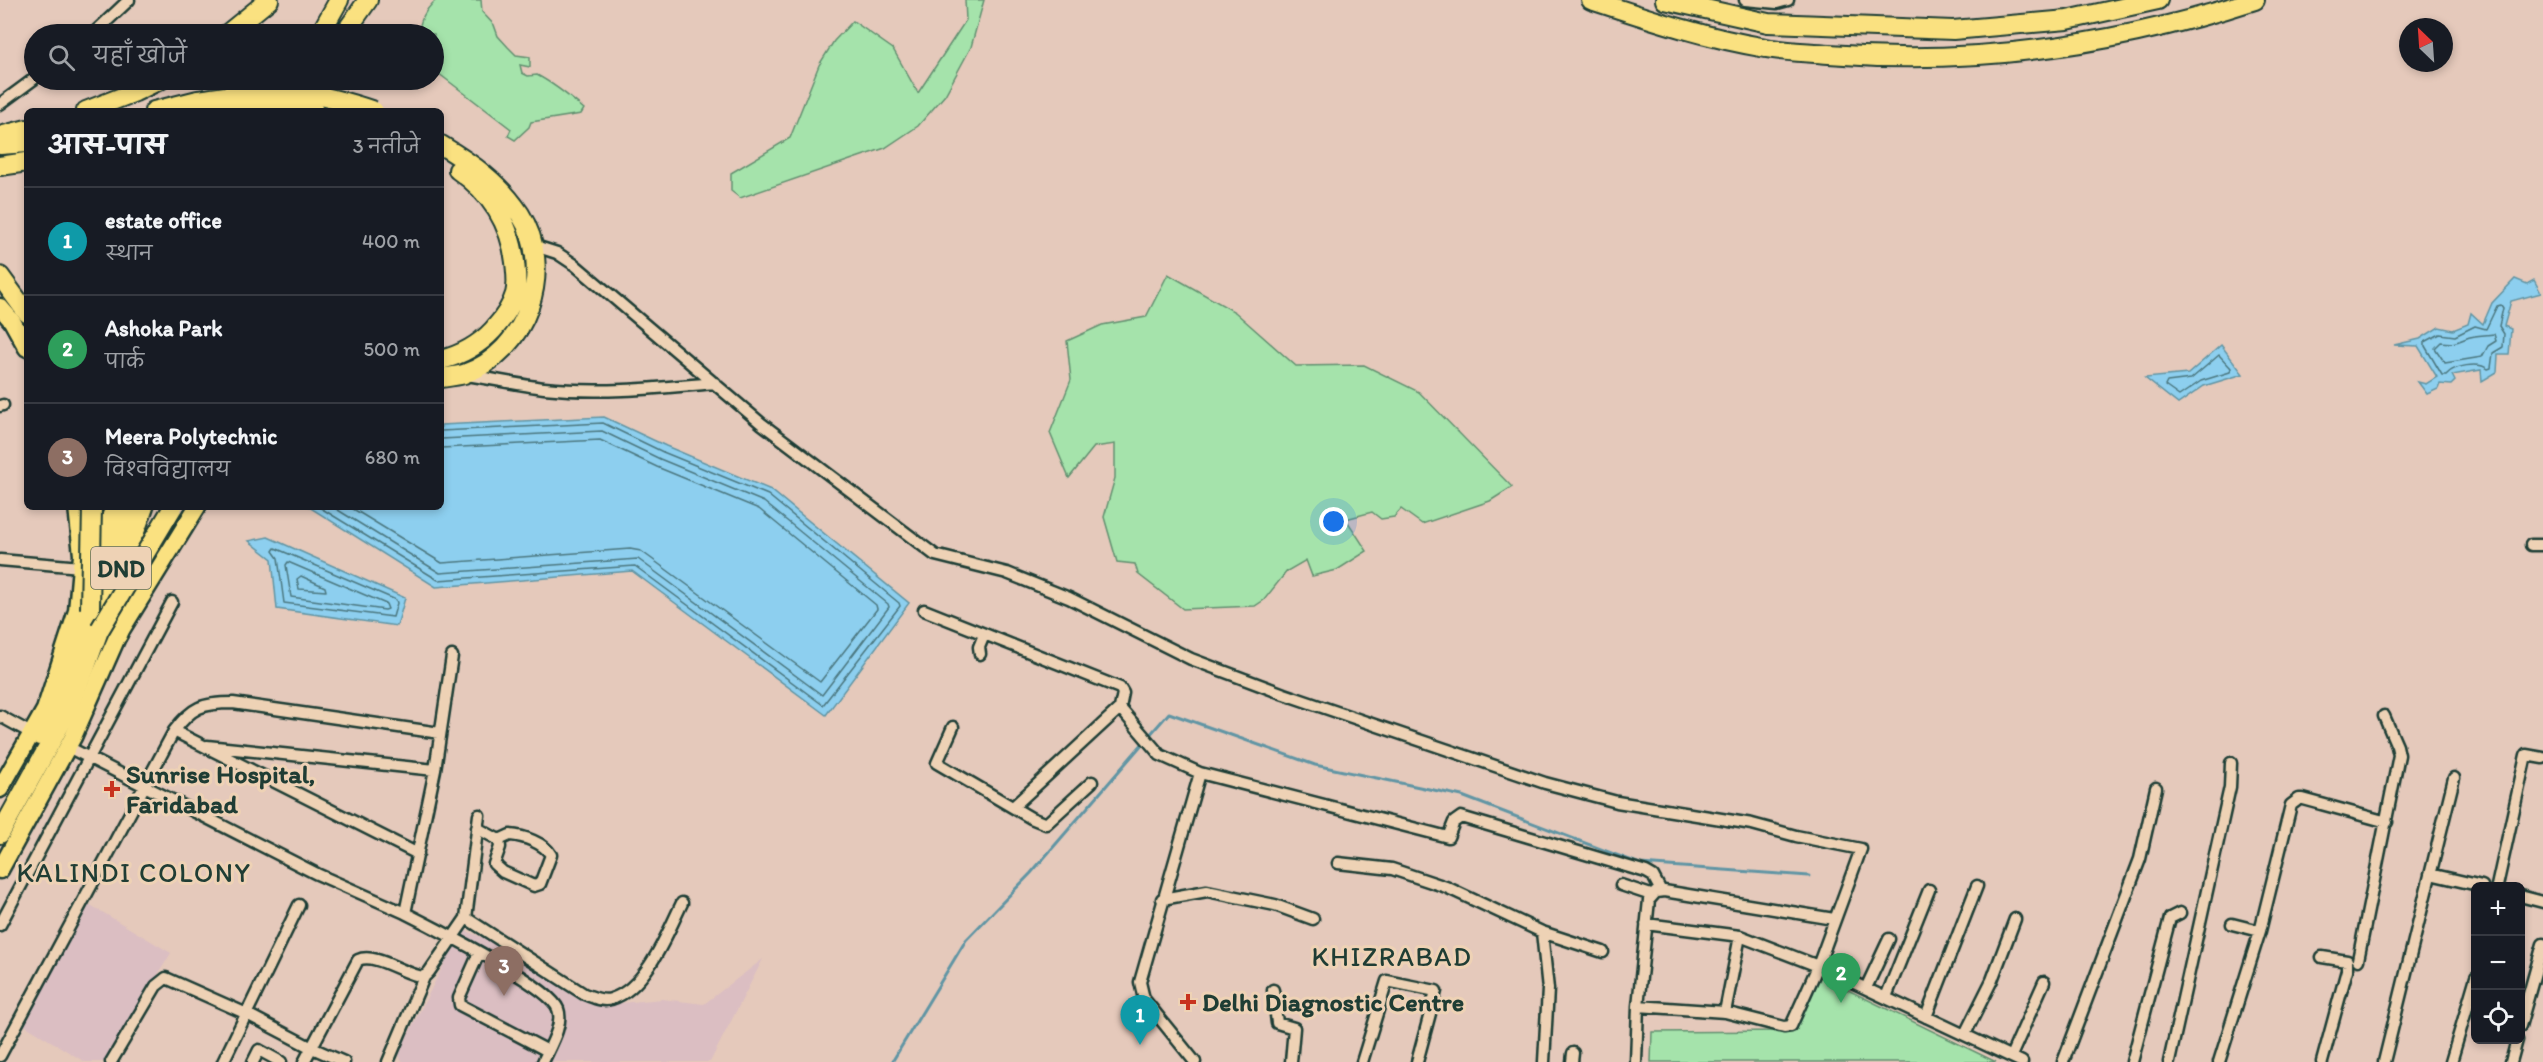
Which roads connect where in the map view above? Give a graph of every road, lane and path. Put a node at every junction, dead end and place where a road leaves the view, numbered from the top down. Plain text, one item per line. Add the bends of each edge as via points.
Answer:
1 (129, 0) edge
2 (269, 0) edge
3 (339, 0) edge
4 (368, 0) edge
5 (1591, 0) edge
6 (1665, 0) edge
7 (1745, 0) edge
8 (1788, 0) edge
9 (2158, 0) edge
10 (2255, 0) edge
11 (104, 24) edge
12 (239, 24) edge
13 (326, 24) edge
14 (351, 24) edge
15 (24, 86) edge
16 (139, 90) edge
17 (293, 90) edge
18 (313, 90) edge
19 (316, 90) edge
20 (0, 104) edge
21 (94, 108) edge
22 (166, 108) edge
23 (238, 108) edge
24 (276, 108) edge
25 (285, 108) edge
26 (305, 108) edge
27 (313, 108) edge
28 (365, 108) edge
29 (24, 130) edge
30 (1, 136) edge
31 (24, 142) edge
32 (444, 147) edge
33 (444, 161) edge
34 (24, 162) edge
35 (0, 166) edge
36 (532, 244) junction
37 (0, 276) edge
38 (0, 307) edge
39 (24, 309) edge
40 (24, 343) edge
41 (444, 359) edge
42 (463, 374) junction
43 (444, 377) edge
44 (715, 383) junction
45 (77, 510) edge
46 (92, 510) edge
47 (114, 510) edge
48 (128, 510) edge
49 (143, 510) edge
50 (163, 510) edge
51 (171, 510) edge
52 (195, 510) edge
53 (2530, 545) dead end
54 (2543, 545) edge
55 (0, 560) edge
56 (81, 567) junction
57 (172, 602) dead end
58 (83, 610) junction
59 (924, 610) dead end
60 (100, 629) junction
61 (118, 635) junction
62 (984, 635) junction
63 (980, 654) dead end
64 (452, 656) dead end
65 (1120, 708) junction
66 (0, 716) edge
67 (2384, 716) dead end
68 (953, 727) dead end
69 (174, 731) junction
70 (31, 733) junction
71 (440, 733) junction
72 (201, 745) junction
73 (68, 747) junction
74 (2543, 758) edge
75 (90, 759) junction
76 (2231, 764) dead end
77 (435, 770) junction
78 (1200, 773) junction
79 (2454, 778) dead end
80 (1092, 782) dead end
81 (146, 786) junction
82 (2156, 788) dead end
83 (0, 789) edge
84 (1013, 807) junction
85 (0, 809) edge
86 (479, 815) dead end
87 (2387, 822) junction
88 (477, 828) junction
89 (0, 834) edge
90 (499, 840) junction
91 (418, 854) junction
92 (1338, 863) dead end
93 (0, 870) edge
94 (2430, 874) junction
95 (2498, 882) edge
96 (2471, 883) edge
97 (1622, 885) dead end
98 (1977, 886) dead end
99 (1929, 890) dead end
100 (1656, 893) junction
101 (2525, 897) edge
102 (1162, 899) junction
103 (2543, 902) edge
104 (682, 903) dead end
105 (299, 905) dead end
106 (405, 912) junction
107 (2180, 913) dead end
108 (466, 918) junction
109 (1313, 919) dead end
110 (1834, 919) junction
111 (2015, 919) dead end
112 (1646, 924) junction
113 (2232, 924) dead end
114 (0, 925) edge
115 (2260, 931) junction
116 (1542, 932) junction
117 (1740, 936) junction
118 (452, 937) junction
119 (1889, 939) dead end
120 (2543, 944) edge
121 (1604, 952) dead end
122 (479, 953) junction
123 (2322, 957) dead end
124 (2358, 960) dead end
125 (1818, 966) junction
126 (424, 977) junction
127 (2044, 982) dead end
128 (1866, 988) junction
129 (1273, 990) dead end
130 (2471, 990) edge
131 (1886, 997) junction
132 (1638, 1006) junction
133 (2525, 1008) edge
134 (1725, 1012) junction
135 (247, 1014) junction
136 (1926, 1017) junction
137 (1965, 1035) junction
138 (2516, 1044) edge
139 (312, 1048) junction
140 (548, 1051) junction
141 (0, 1056) edge
142 (2011, 1056) junction
143 (111, 1062) edge
144 (223, 1062) edge
145 (253, 1062) edge
146 (281, 1062) edge
147 (304, 1062) edge
148 (344, 1062) edge
149 (388, 1062) edge
150 (543, 1062) edge
151 (1195, 1062) edge
152 (1291, 1062) edge
153 (1362, 1062) edge
154 (1418, 1062) edge
155 (1544, 1062) edge
156 (1636, 1062) edge
157 (2022, 1062) edge
158 (2063, 1062) edge
159 (2132, 1062) edge
160 (2169, 1062) edge
161 (2219, 1062) edge
162 (2322, 1062) edge
163 (2384, 1062) edge
164 (2451, 1062) edge
165 (2511, 1062) edge

1 - 11 street
2 - 12 highway
3 - 13 highway
4 - 14 highway
5 - 10 highway via 1699,35 1768,49 1864,57 1946,57 2065,47 2198,19
6 - 9 highway via 1768,23 1953,30 2067,20
7 - 8 street
15 - 20 street
16 - 21 highway
17 - 25 highway
18 - 26 highway
19 - 27 highway
22 - 28 highway, bridge via 255,92 299,92
23 - 24 highway, bridge
29 - 30 highway
30 - 31 highway
32 - 36 highway via 505,194 521,215
33 - 41 highway via 473,181 500,212 513,249 517,282 508,309 489,333 462,352
34 - 35 highway
36 - 42 highway via 535,284 525,318 498,352
36 - 44 street via 575,265
37 - 39 highway
38 - 40 main road
42 - 43 highway
42 - 44 street via 576,389 646,389
44 - 110 street via 762,424 935,555 1007,573 1069,598 1201,663 1545,783 1617,802 1752,824 1861,849
45 - 56 main road
46 - 58 highway, bridge
47 - 58 highway
48 - 58 highway, DND
49 - 60 highway, DND, bridge
50 - 61 highway
51 - 60 highway, bridge
52 - 61 main road
53 - 54 street
55 - 56 street
56 - 58 main road
57 - 75 street
58 - 70 main road via 45,710
58 - 85 highway via 51,716
59 - 62 street
60 - 89 highway via 63,720
61 - 73 main road
62 - 63 street
62 - 65 street via 1120,688
64 - 71 street
65 - 78 street via 1165,758
65 - 84 street
66 - 70 street
67 - 87 street via 2399,755
68 - 84 street via 937,763
69 - 71 street via 187,714 200,706 232,703
69 - 72 street
69 - 81 street
70 - 83 main road
71 - 77 street
72 - 77 street
72 - 91 street
73 - 75 street
73 - 93 main road
74 - 95 street via 2526,755
75 - 81 street
75 - 114 street
76 - 160 street via 2230,787
77 - 91 street
78 - 100 street via 1448,837 1454,822 1461,817 1646,872 1653,876
78 - 102 street
79 - 94 street
80 - 84 street via 1046,824
81 - 106 street via 317,874
81 - 141 street
82 - 158 street via 2140,859
86 - 88 street
87 - 115 street via 2303,799 2295,801 2289,810
87 - 124 street
88 - 90 street
88 - 108 street
90 - 90 street via 496,867 531,886 540,884 551,858 549,851 519,836
91 - 106 street
92 - 116 street via 1392,869 1446,887
94 - 96 street
94 - 163 street
97 - 100 street
98 - 136 street
99 - 131 street
100 - 110 street via 1708,896
100 - 112 street via 1648,900
101 - 103 street
102 - 109 street via 1207,891
102 - 151 street via 1140,988 1144,999
104 - 108 street via 643,975 631,988 611,999 584,994
105 - 135 street
106 - 118 street
107 - 159 street via 2170,918
108 - 118 street
110 - 125 street
111 - 137 street via 1992,980
112 - 117 street
112 - 132 street
113 - 115 street
115 - 161 street
116 - 121 street
116 - 155 street via 1548,989
117 - 125 street
117 - 134 street
118 - 122 street
118 - 126 street
119 - 128 street
120 - 133 street
122 - 140 street via 546,995 558,1009 559,1020
122 - 140 street via 459,998 460,1005
123 - 162 street via 2347,961
125 - 128 street
125 - 134 street via 1791,1026
126 - 139 street via 373,959 358,960
126 - 149 street
127 - 142 street
128 - 131 street
129 - 152 street via 1277,1023 1294,1028
130 - 164 street
131 - 136 street
132 - 134 street
132 - 156 street
135 - 139 street
135 - 143 street via 166,978 156,986
135 - 144 street
136 - 137 street
137 - 142 street
138 - 165 street
139 - 147 street
139 - 148 street
140 - 150 street
142 - 157 street
145 - 146 street via 259,1050
153 - 154 street via 1387,981 1436,991

